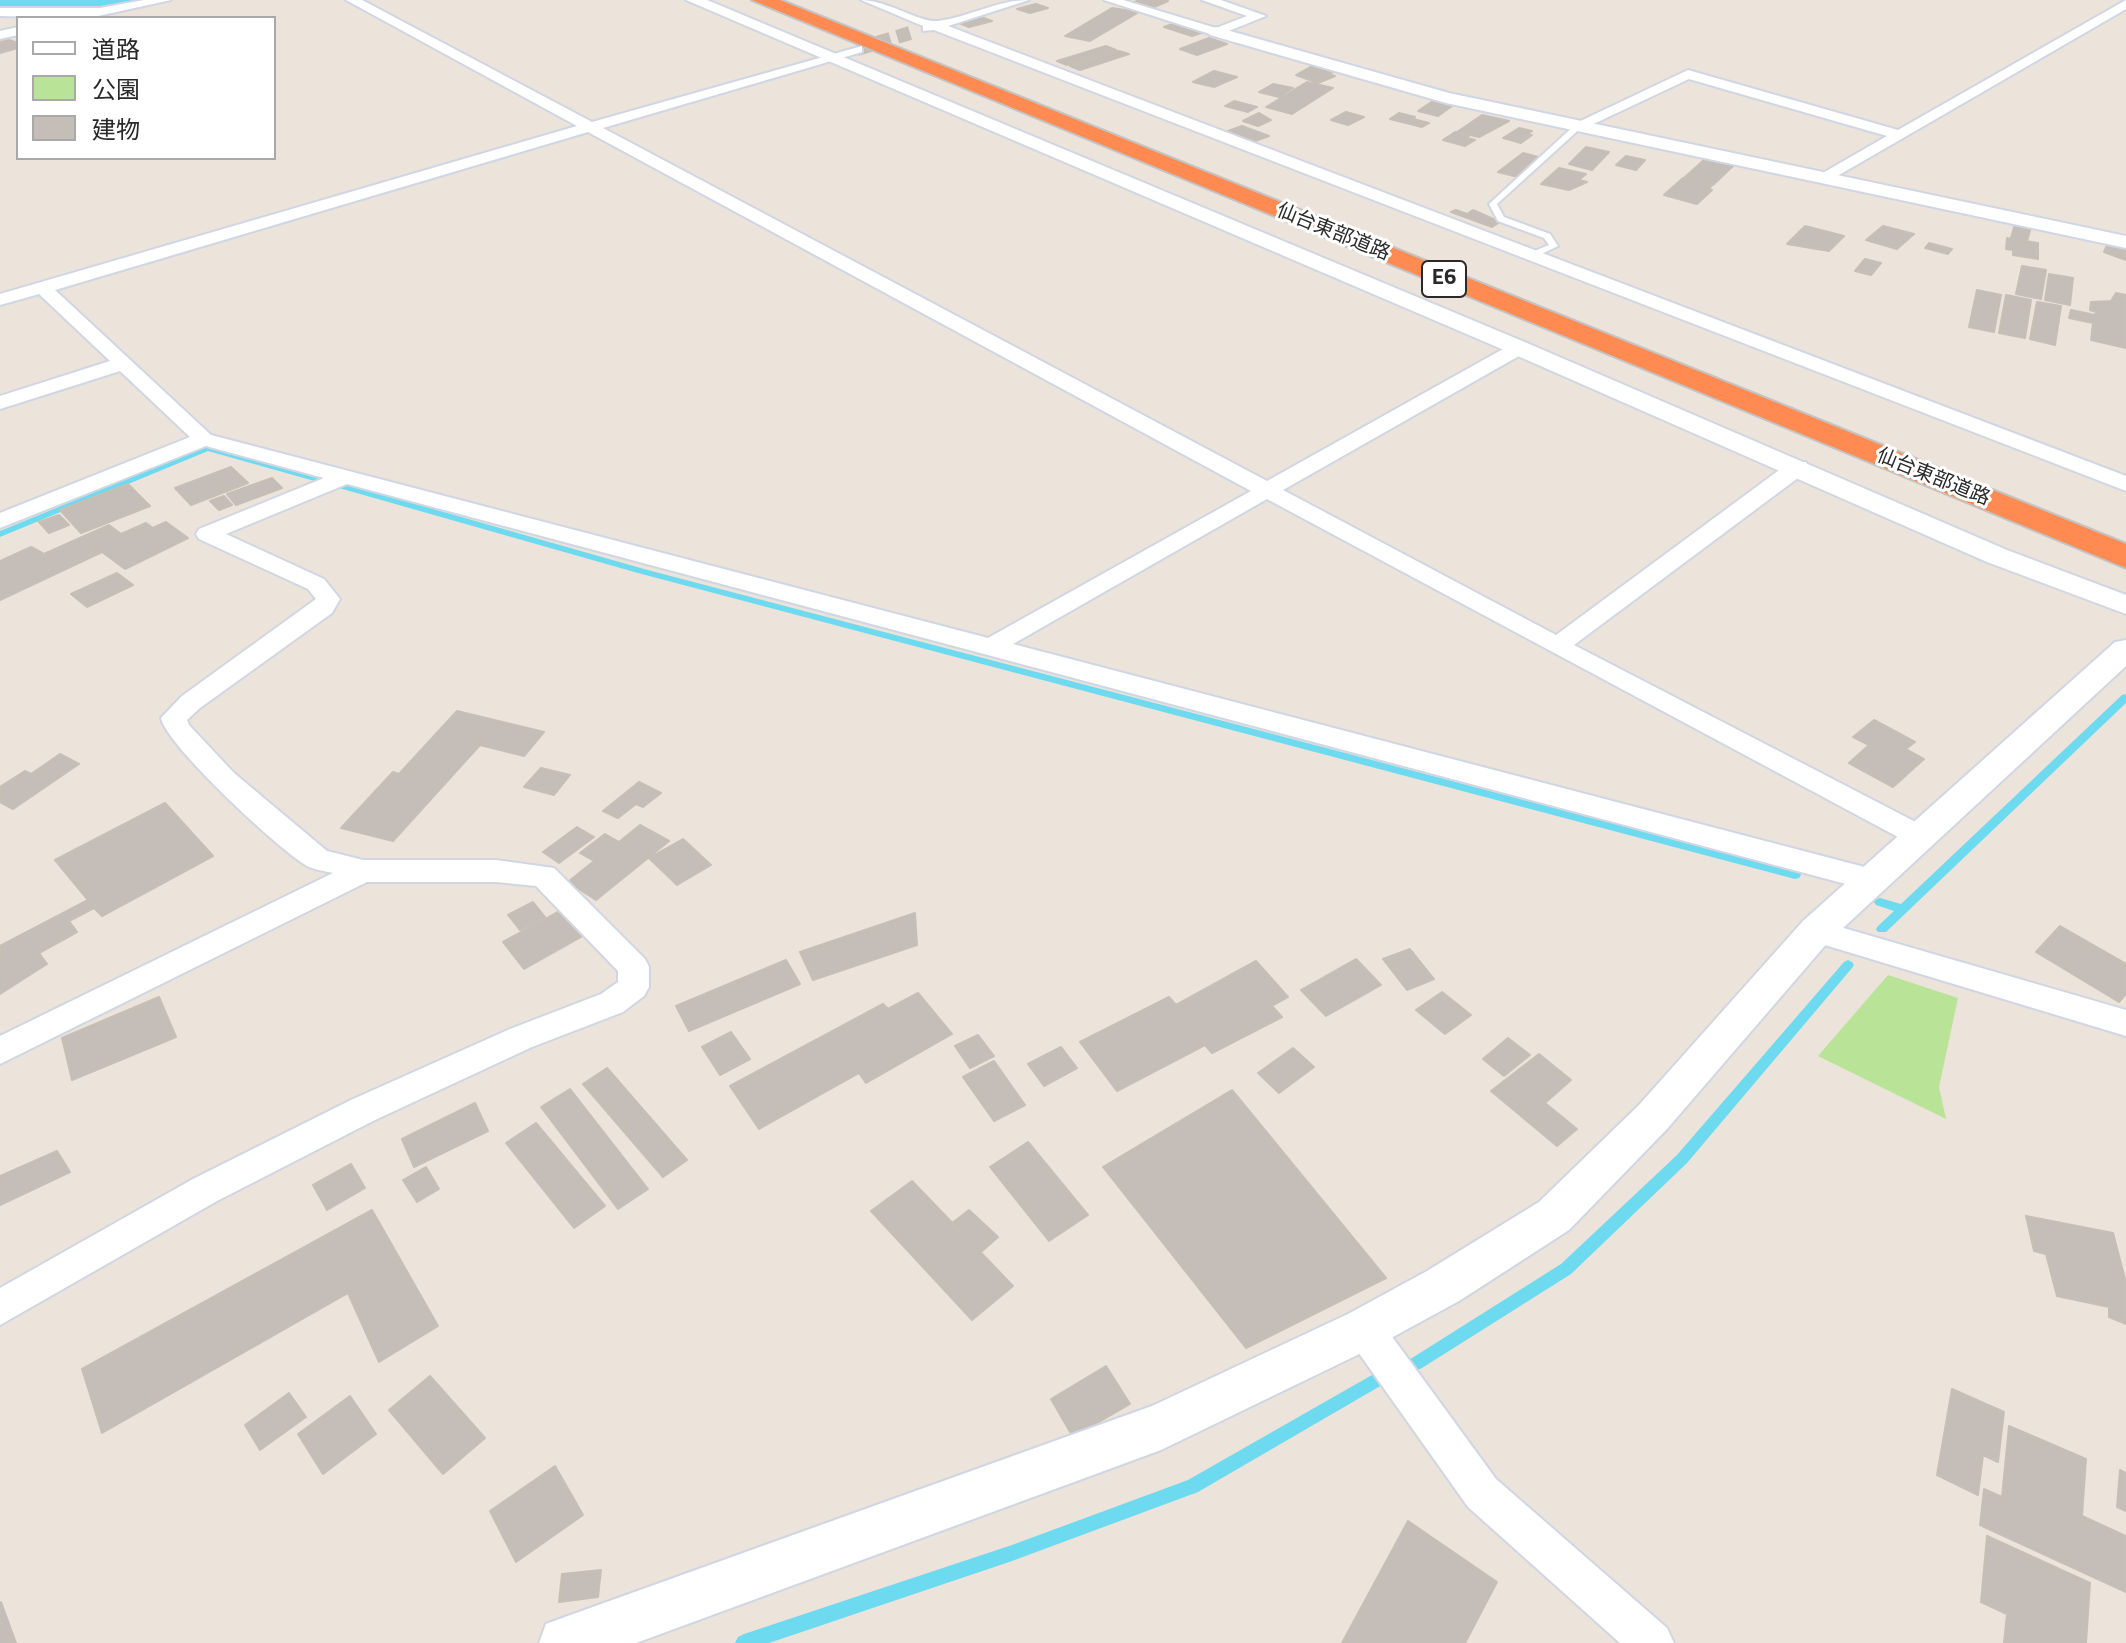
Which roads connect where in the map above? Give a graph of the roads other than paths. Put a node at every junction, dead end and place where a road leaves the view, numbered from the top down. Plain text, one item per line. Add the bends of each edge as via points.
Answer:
1 (165, 0) edge
2 (352, 0) edge
3 (694, 0) edge
4 (762, 0) edge
5 (801, 0) edge
6 (867, 0) edge
7 (1023, 0) edge
8 (1110, 0) edge
9 (1208, 0) edge
10 (2126, 4) edge
11 (0, 12) edge
12 (99, 12) junction
13 (80, 16) edge
14 (935, 26) junction
15 (1216, 32) junction
16 (910, 33) tunnel mouth
17 (857, 49) tunnel mouth
18 (830, 57) junction
19 (1580, 125) junction
20 (590, 127) junction
21 (1899, 135) junction
22 (1827, 177) junction
23 (2126, 242) edge
24 (1530, 256) junction
25 (43, 288) junction
26 (0, 300) edge
27 (1519, 348) junction
28 (124, 363) junction
29 (0, 403) edge
30 (204, 439) junction
31 (1798, 467) junction
32 (347, 476) junction
33 (2126, 484) edge
34 (1267, 491) junction
35 (0, 521) edge
36 (2126, 530) edge
37 (2126, 557) edge
38 (2126, 605) edge
39 (1557, 646) junction
40 (990, 647) junction
41 (2126, 649) edge
42 (1921, 837) junction
43 (363, 871) junction
44 (1872, 880) junction
45 (1816, 931) junction
46 (2126, 1023) edge
47 (0, 1051) edge
48 (0, 1308) edge
49 (1371, 1338) junction
50 (565, 1643) edge
51 (1652, 1643) edge

1 - 12 street
2 - 20 street
3 - 18 street
4 - 37 highway, 仙台東部道路 / E6
5 - 36 highway, 仙台東部道路 / E6
6 - 14 street
7 - 14 street
8 - 15 street
9 - 15 street via 1260,16
10 - 21 street
11 - 12 street
12 - 13 street
14 - 16 street
14 - 24 street
15 - 19 street via 1395,85
17 - 18 street
18 - 20 street
18 - 27 street
19 - 21 street via 1688,74
19 - 22 street
19 - 24 lane via 1493,204 1501,219 1547,236 1554,246
20 - 25 street
20 - 34 street
21 - 22 street
22 - 23 street
24 - 33 street
25 - 26 street
25 - 28 street
27 - 31 street
27 - 34 street
28 - 29 street
28 - 30 street
30 - 32 street
30 - 35 street
31 - 38 street via 1997,556
31 - 39 street
32 - 40 street
32 - 43 street via 207,534 316,584 328,599 324,608 174,718 176,728 224,780 318,859
34 - 39 street
34 - 40 street
39 - 42 street
40 - 44 street
41 - 42 street
42 - 44 street
43 - 47 street
43 - 48 street via 544,876 634,967 633,987 612,1003 521,1038 336,1123 205,1190
44 - 45 street
45 - 46 street
45 - 49 street via 1653,1117 1554,1216
49 - 50 street via 1161,1426
49 - 51 street via 1482,1493

